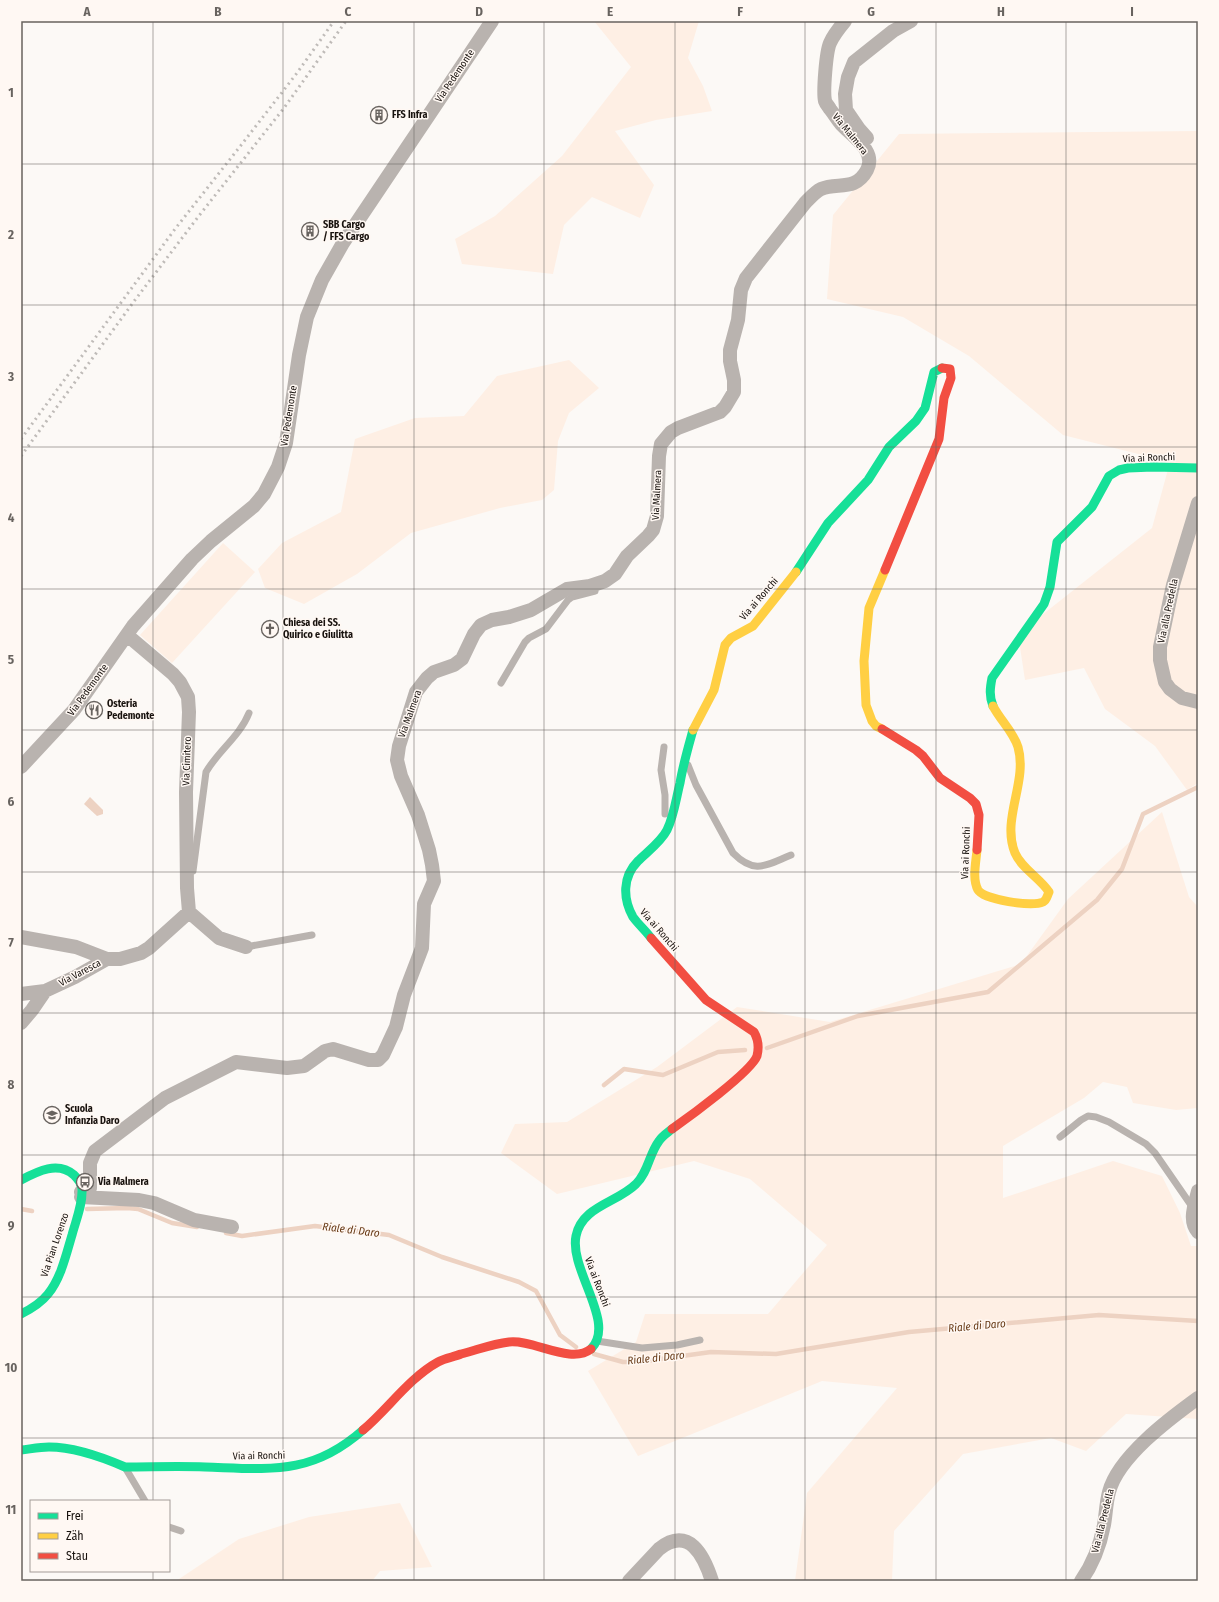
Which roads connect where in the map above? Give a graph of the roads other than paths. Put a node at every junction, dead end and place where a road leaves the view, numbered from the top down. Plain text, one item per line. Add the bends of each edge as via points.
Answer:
1 (492, 21) edge
2 (845, 21) edge
3 (911, 21) edge
4 (869, 159) junction
5 (1198, 468) edge
6 (1198, 503) edge
7 (602, 583) junction
8 (127, 635) junction
9 (501, 682) dead end
10 (1198, 702) edge
11 (248, 713) dead end
12 (664, 747) dead end
13 (685, 757) junction
14 (21, 767) edge
15 (667, 830) junction
16 (791, 855) dead end
17 (187, 888) junction
18 (189, 912) junction
19 (312, 935) dead end
20 (21, 937) edge
21 (246, 947) joint
22 (107, 959) junction
23 (45, 991) junction
24 (21, 994) edge
25 (21, 1023) edge
26 (1060, 1137) dead end
27 (21, 1180) edge
28 (1198, 1191) edge
29 (81, 1197) junction
30 (1194, 1208) junction
31 (232, 1227) dead end
32 (1198, 1232) edge
33 (21, 1314) edge
34 (700, 1340) dead end
35 (592, 1348) junction
36 (1198, 1398) edge
37 (21, 1450) edge
38 (125, 1467) junction
39 (144, 1500) edge
40 (170, 1527) edge
41 (181, 1531) dead end
42 (629, 1581) edge
43 (712, 1581) edge
44 (1081, 1581) edge

1 - 8 street, Via Pedemonte via 347,237 322,280 307,317 286,443 264,494 254,506 192,559
2 - 4 street, Via Malmera via 829,44 824,78 825,102 840,124 858,140 869,155
3 - 4 street, Via Malmera via 893,31 854,62 848,76 846,110 872,144 874,154
4 - 7 street, Via Malmera via 866,171 855,183 826,188 813,195 746,278 741,290 738,320 730,350 735,386 731,398 720,412 671,432 665,439 658,456 658,516 653,530 627,556 615,574
5 - 13 street, Via ai Ronchi via 1137,467 1124,468 1112,473 1093,506 1057,542 1050,587 1044,604 996,670 990,683 990,702 1019,749 1018,785 1011,825 1013,846 1020,862 1040,879 1049,892 1046,900 1041,903 1029,904 990,898 978,890 976,878 979,815 976,804 940,778 916,750 876,726 866,705 864,661 870,608 939,439 944,395 952,377 950,368 940,368 934,372 925,408 916,421 889,447 868,480 828,524 792,577 753,626 730,638 725,645 714,690 693,730
6 - 10 street, Via alla Predella via 1173,585 1160,647 1160,660 1165,682 1170,689 1182,698
7 - 9 lane via 600,589 568,600 546,629 529,638
7 - 29 street, Via Malmera via 567,589 531,610 485,623 478,629 462,659 454,665 434,672 416,692 397,760 429,850 434,881 424,904 422,948 404,995 396,1027 381,1058 369,1060 333,1048 304,1066 287,1068 236,1062 165,1098 95,1151 90,1164 90,1188
8 - 14 street, Via Pedemonte via 74,710
8 - 17 street, Via Cimitero via 173,674 188,697
11 - 17 lane via 241,728 206,772 192,880
12 - 15 lane via 661,770
13 - 15 street, Via ai Ronchi via 674,810
13 - 16 lane via 696,785 733,854 750,866 757,867
15 - 35 street, Via ai Ronchi via 631,869 625,893 630,911 706,1000 757,1035 757,1053 742,1073 659,1141 638,1183 593,1211 580,1225 574,1245 575,1256 597,1313 599,1329
17 - 18 street, Via Cimitero
18 - 21 street via 219,938
18 - 22 street, Via Varesca via 150,948 141,953
19 - 21 lane
20 - 22 street via 76,947
22 - 23 street, Via Varesca
23 - 24 street
23 - 25 street
26 - 30 lane via 1088,1116 1109,1122 1146,1144 1156,1154
27 - 29 street via 50,1168 62,1168 69,1170 81,1184
28 - 30 street
29 - 31 street via 139,1200 154,1203 194,1220
29 - 33 street, Via Pian Lorenzo via 54,1285 36,1306
30 - 32 street via 1194,1224
34 - 35 lane via 642,1348
35 - 38 street, Via ai Ronchi via 574,1355 532,1344 510,1342 438,1362 415,1379 350,1442 325,1457 306,1463 277,1469
36 - 44 street, Via alla Predella via 1156,1431 1123,1465 1109,1492 1096,1556
37 - 38 street, Via ai Ronchi via 49,1447 68,1449 107,1459
38 - 39 lane
40 - 41 lane
42 - 43 street via 659,1549 675,1540 687,1542 699,1551

